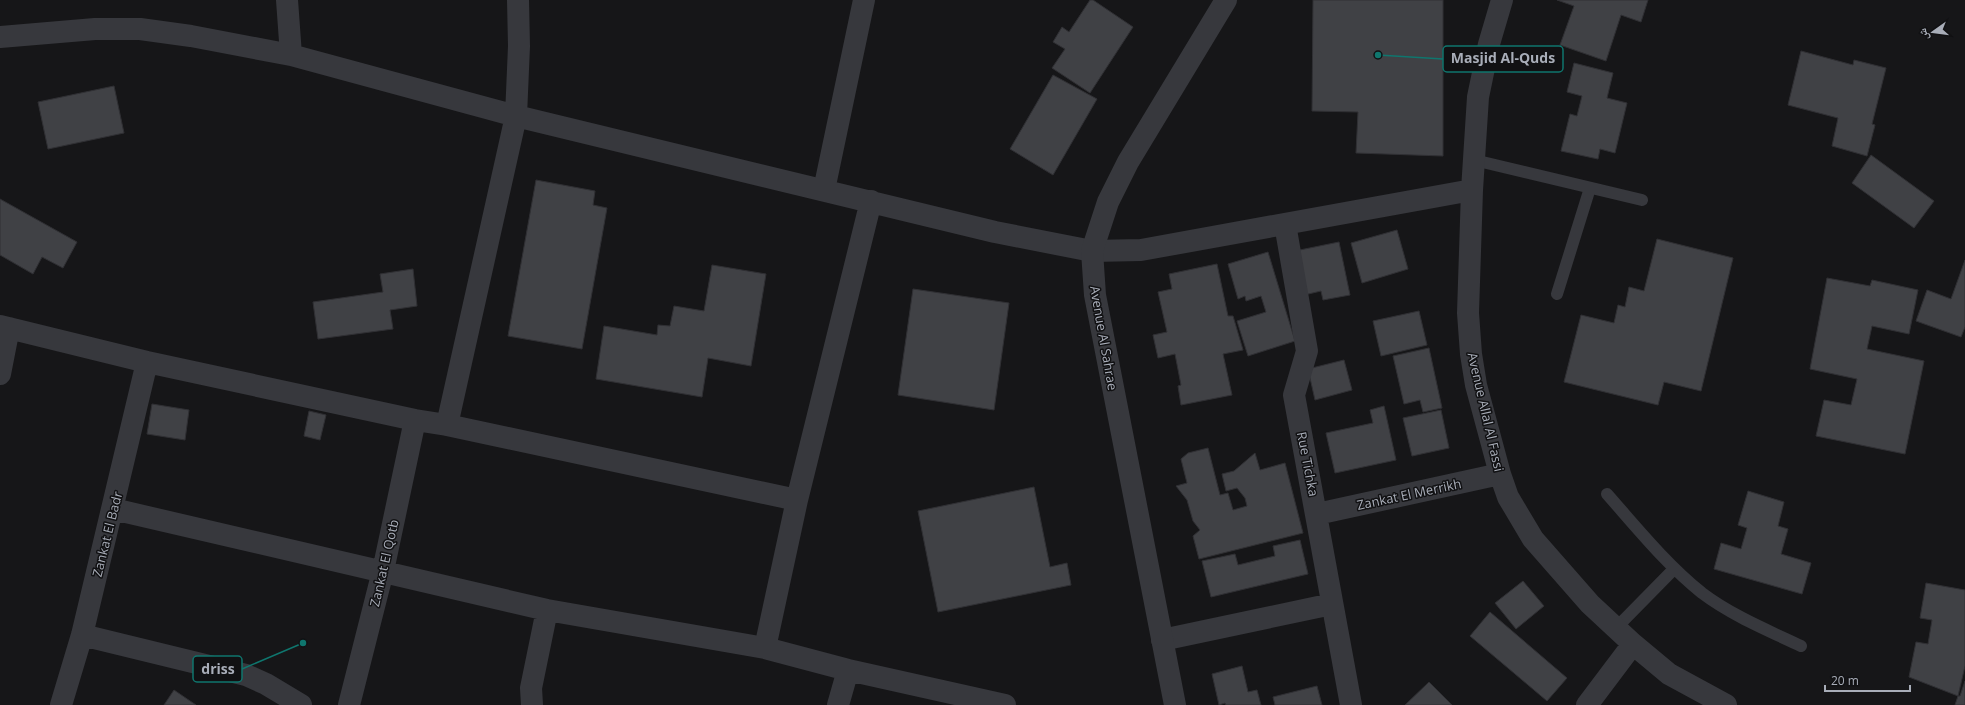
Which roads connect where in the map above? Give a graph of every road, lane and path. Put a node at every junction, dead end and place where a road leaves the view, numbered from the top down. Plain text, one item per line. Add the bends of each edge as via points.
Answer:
1 (288, 0) edge
2 (518, 0) edge
3 (864, 0) edge
4 (1226, 0) edge
5 (1502, 0) edge
6 (0, 37) edge
7 (291, 55) junction
8 (516, 116) junction
9 (1474, 160) junction
10 (1590, 188) junction
11 (824, 190) junction
12 (1472, 190) junction
13 (1642, 200) dead end
14 (871, 201) junction
15 (1286, 224) junction
16 (1092, 251) junction
17 (1557, 294) dead end
18 (4, 328) edge
19 (147, 362) junction
20 (0, 374) edge
21 (415, 420) junction
22 (447, 425) junction
23 (1500, 474) junction
24 (1606, 494) dead end
25 (796, 500) junction
26 (114, 509) junction
27 (1317, 514) junction
28 (1674, 569) junction
29 (383, 571) junction
30 (1332, 604) junction
31 (547, 610) junction
32 (1616, 628) junction
33 (82, 635) junction
34 (1162, 640) junction
35 (1633, 644) junction
36 (1801, 646) dead end
37 (765, 648) junction
38 (848, 670) junction
39 (982, 703) edge
40 (61, 705) edge
41 (301, 705) edge
42 (349, 705) edge
43 (532, 705) edge
44 (838, 705) edge
45 (1005, 705) edge
46 (1175, 705) edge
47 (1351, 705) edge
48 (1588, 705) edge
49 (1726, 705) edge

1 - 7 street
2 - 8 street
3 - 11 street
4 - 16 street, Avenue Al Sahrae via 1128,162 1108,202
5 - 9 street, Avenue Allal Al Fassi via 1489,44 1478,97
6 - 7 street via 95,29 140,29
7 - 8 street
8 - 11 street
8 - 22 street
9 - 10 lane
9 - 12 street, Avenue Allal Al Fassi
10 - 13 lane
10 - 17 lane
11 - 14 street
12 - 15 street
12 - 23 street, Avenue Allal Al Fassi via 1468,313 1471,354 1476,385
14 - 16 street via 995,232
14 - 25 street
15 - 16 street via 1141,250
15 - 27 street, Rue Tichka via 1307,351 1294,395
16 - 34 street, Avenue Al Sahrae via 1095,295
18 - 19 street
18 - 20 street
19 - 21 street
19 - 26 street, Zankat El Badr
21 - 22 street
21 - 29 street, Zankat El Qotb
22 - 25 street
23 - 27 street, Zankat El Merrikh
23 - 32 street, Avenue Allal Al Fassi via 1508,497 1533,539 1590,604
24 - 28 lane
25 - 37 street
26 - 29 street
26 - 33 street, Zankat El Badr
27 - 30 street, Rue Tichka
28 - 32 lane
28 - 36 lane via 1703,594
29 - 31 street
29 - 42 street, Zankat El Qotb
30 - 34 street
30 - 47 street, Rue Tichka
31 - 37 street
31 - 43 street via 531,688
32 - 35 street, Avenue Allal Al Fassi
33 - 40 street, Zankat El Badr
33 - 41 street via 246,675
34 - 46 street, Avenue Al Sahrae
35 - 48 street
35 - 49 street, Avenue Allal Al Fassi via 1669,674
37 - 38 street
38 - 39 street
38 - 44 street
39 - 45 street

